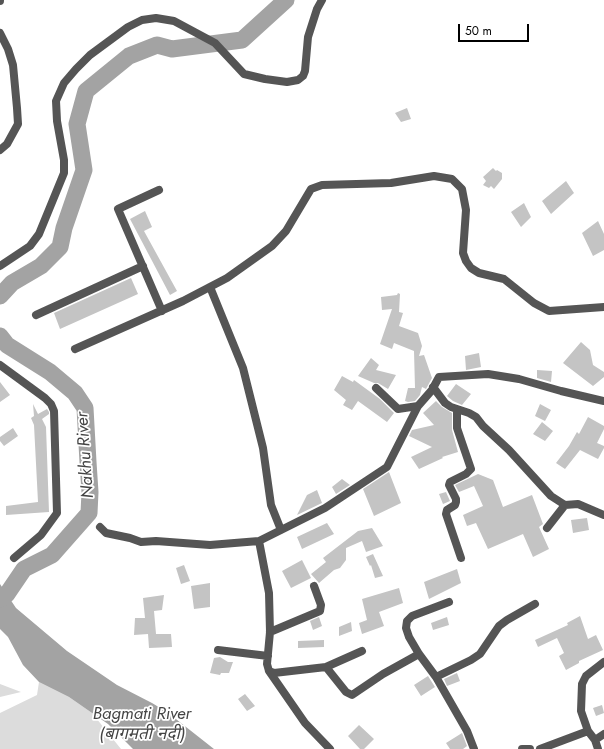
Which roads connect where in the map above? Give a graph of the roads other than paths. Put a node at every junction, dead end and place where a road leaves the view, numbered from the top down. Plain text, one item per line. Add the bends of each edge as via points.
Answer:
1 (322, 0) edge
2 (0, 33) edge
3 (0, 150) edge
4 (159, 190) dead end
5 (0, 266) edge
6 (143, 266) junction
7 (210, 287) junction
8 (604, 308) edge
9 (162, 311) junction
10 (36, 315) dead end
11 (75, 349) dead end
12 (0, 365) edge
13 (376, 388) dead end
14 (432, 388) junction
15 (604, 401) edge
16 (418, 406) junction
17 (457, 410) junction
18 (565, 505) junction
19 (604, 515) edge
20 (100, 527) dead end
21 (547, 528) dead end
22 (281, 530) junction
23 (259, 541) junction
24 (14, 558) dead end
25 (461, 558) dead end
26 (314, 586) dead end
27 (449, 602) dead end
28 (535, 604) dead end
29 (270, 632) junction
30 (218, 650) dead end
31 (362, 651) dead end
32 (419, 654) junction
33 (268, 656) junction
34 (604, 662) edge
35 (326, 667) junction
36 (269, 671) junction
37 (436, 677) junction
38 (588, 731) junction
39 (604, 734) edge
40 (595, 740) junction
41 (330, 749) edge
42 (474, 749) edge
43 (522, 749) edge
44 (530, 749) edge
45 (540, 749) edge
46 (598, 749) edge

1 - 5 street via 308,37 305,71 298,80 287,82 244,74 215,43 174,21 156,18 142,20 128,27 90,55 64,84 56,101 64,173 39,234 30,246
2 - 3 street via 13,65 18,124 7,144
4 - 6 street via 118,209
6 - 9 street
6 - 10 street
7 - 8 street via 272,246 286,231 311,189 322,185 391,183 434,176 452,179 462,188 466,210 464,253 471,268 479,273 504,279 534,303 549,311
7 - 9 street
7 - 22 street via 244,368 263,448 271,505
9 - 11 street
12 - 24 street via 45,398 54,411 57,513 41,535
13 - 16 street via 398,409
14 - 15 street via 439,377 488,374 519,379
14 - 16 street
14 - 17 street via 445,403
16 - 22 street via 387,467 325,508
17 - 18 street via 476,417 551,496
17 - 25 street via 457,428 471,469 470,472 450,482 449,486 456,502 446,514
18 - 19 street via 578,504
18 - 21 street
20 - 23 street via 106,533 141,542 210,545
22 - 23 street
23 - 29 street via 269,594
26 - 29 street via 321,605 320,612
27 - 32 street via 412,616 407,621 409,637
28 - 37 street via 499,626 480,654
29 - 33 street
30 - 33 street
31 - 35 street
32 - 35 street via 352,695 346,692
32 - 37 street
33 - 36 street
34 - 38 street via 586,676 582,684 581,711
35 - 36 street via 274,673
36 - 41 street via 305,723
37 - 42 street via 467,731
38 - 40 street
38 - 45 street
39 - 40 street
40 - 46 street
43 - 44 street

